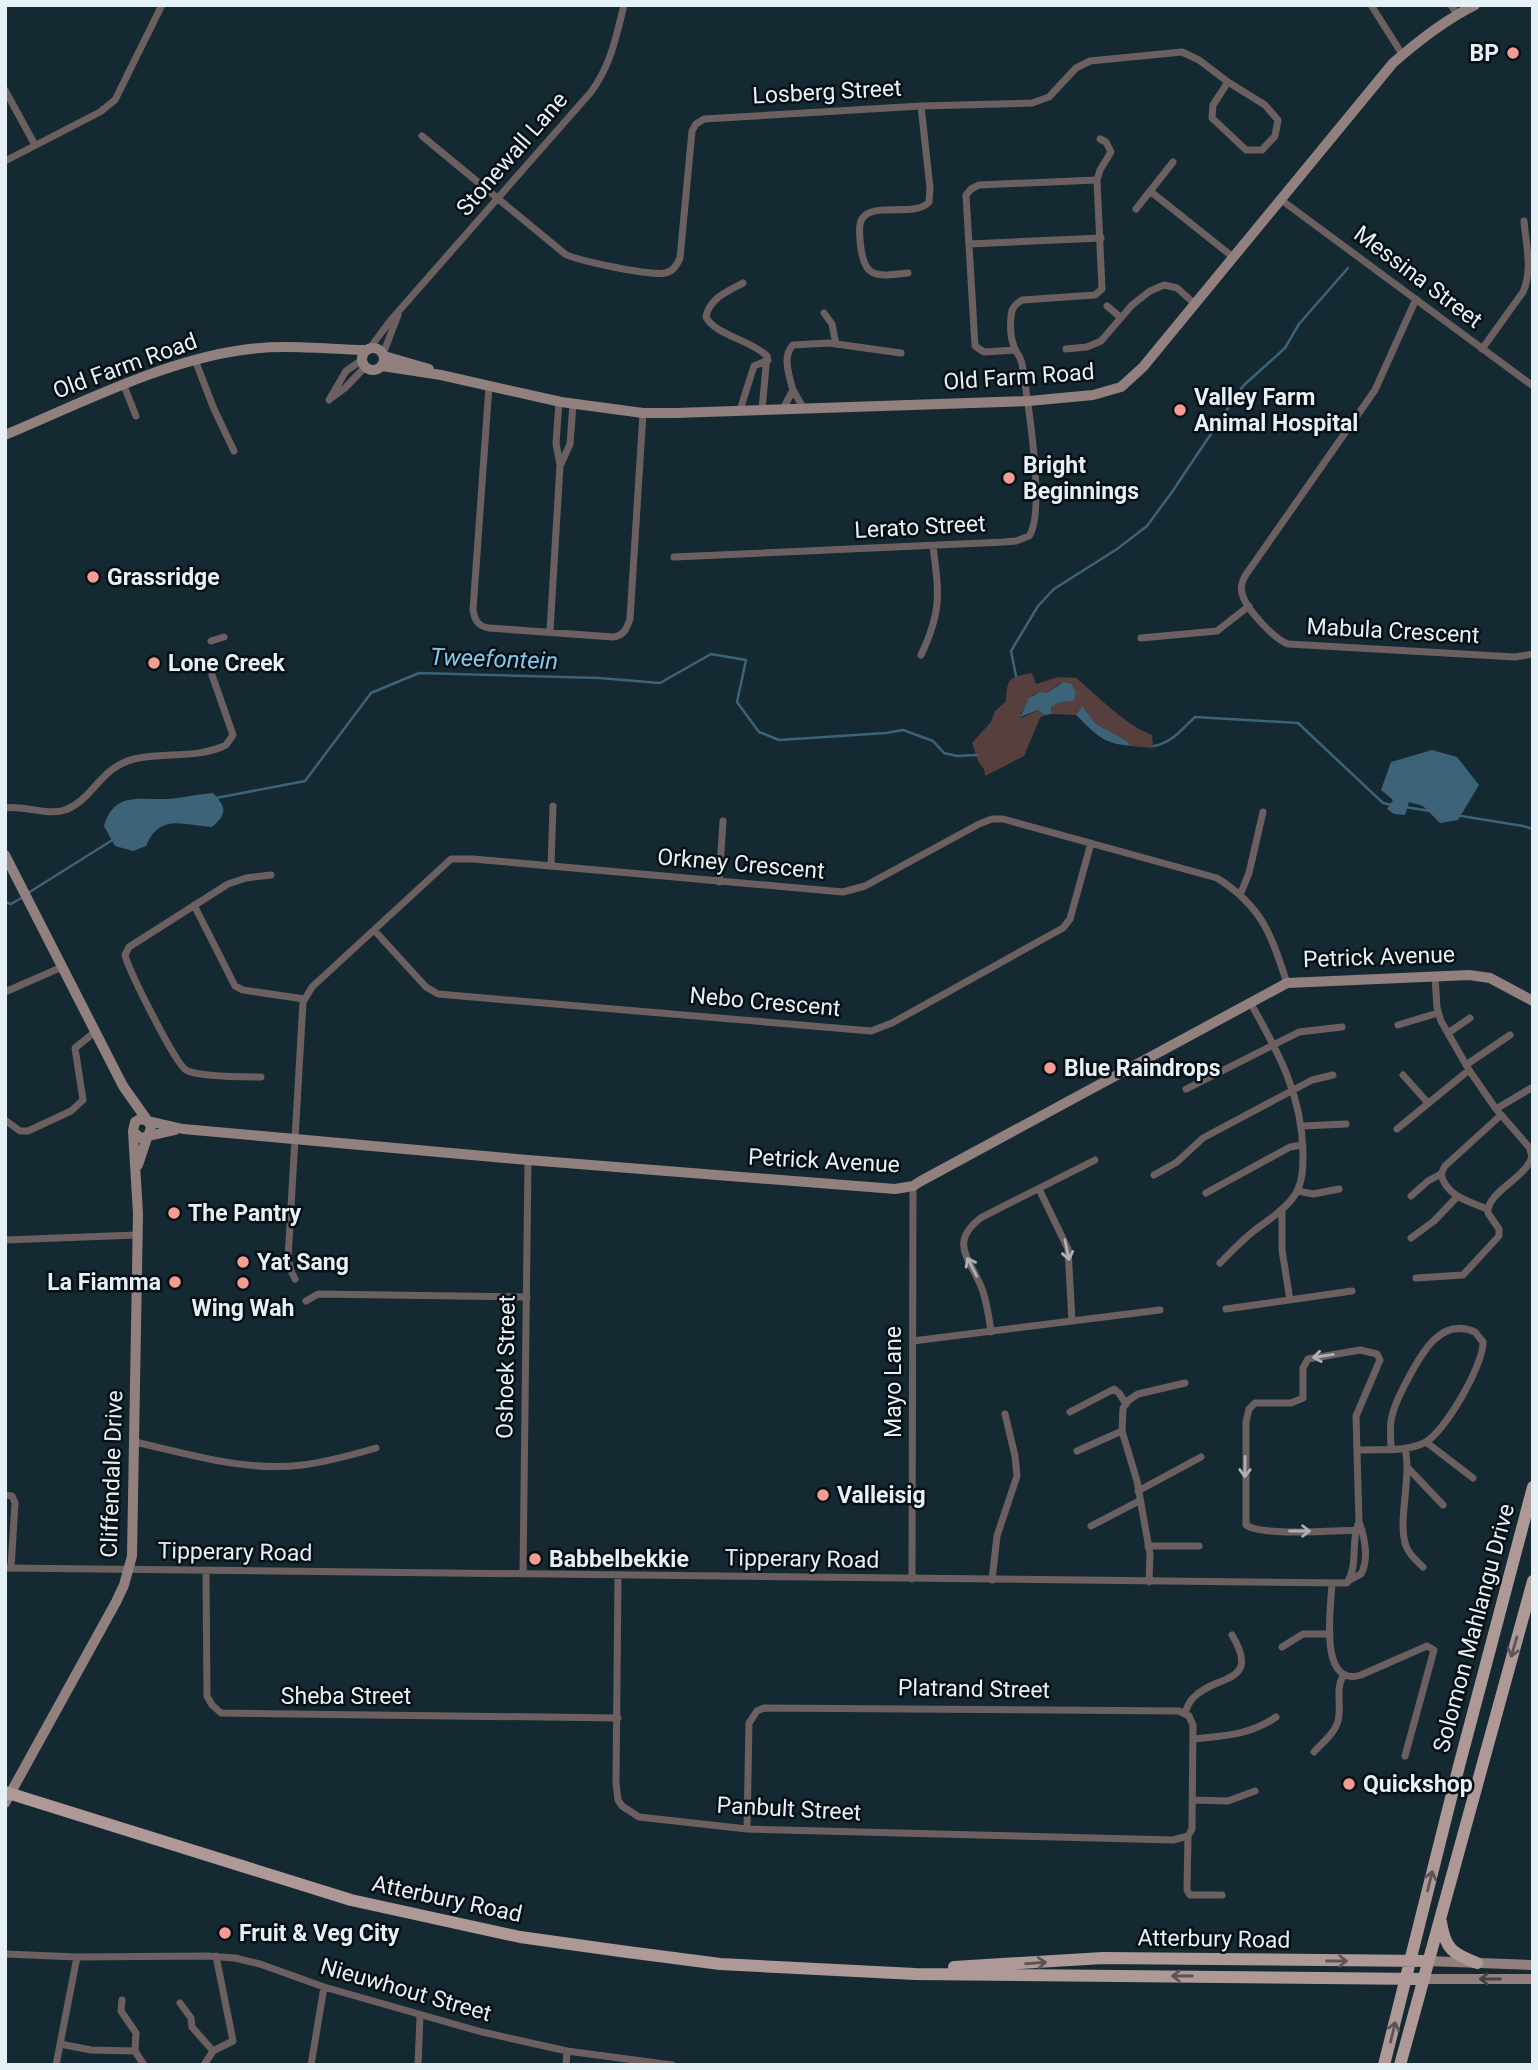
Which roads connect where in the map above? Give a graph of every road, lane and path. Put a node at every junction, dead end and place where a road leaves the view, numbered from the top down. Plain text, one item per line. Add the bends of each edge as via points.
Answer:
1 (162, 5) edge
2 (1371, 5) edge
3 (1475, 5) edge
4 (622, 6) edge
5 (1454, 10) edge
6 (1402, 54) junction
7 (1228, 82) junction
8 (5, 90) edge
9 (921, 106) junction
10 (422, 136) dead end
11 (1100, 139) dead end
12 (35, 145) junction
13 (5, 161) edge
14 (1173, 162) dead end
15 (1097, 180) junction
16 (1150, 191) junction
17 (498, 199) junction
18 (1280, 199) junction
19 (1136, 209) dead end
20 (1524, 221) dead end
21 (1101, 239) junction
22 (969, 244) junction
23 (1233, 257) junction
24 (908, 273) dead end
25 (743, 282) dead end
26 (1416, 299) junction
27 (1195, 304) junction
28 (1107, 306) dead end
29 (400, 312) junction
30 (824, 313) dead end
31 (1120, 317) junction
32 (836, 344) junction
33 (1066, 349) dead end
34 (1482, 349) junction
35 (1015, 350) junction
36 (901, 353) dead end
37 (365, 356) junction
38 (383, 359) junction
39 (195, 360) junction
40 (768, 360) junction
41 (124, 386) junction
42 (489, 386) junction
43 (1533, 386) edge
44 (792, 387) dead end
45 (1030, 401) junction
46 (559, 402) junction
47 (573, 404) junction
48 (783, 408) junction
49 (762, 409) junction
50 (804, 409) junction
51 (740, 410) junction
52 (643, 413) junction
53 (136, 416) dead end
54 (5, 435) edge
55 (234, 451) dead end
56 (561, 465) junction
57 (933, 546) junction
58 (674, 557) dead end
59 (1250, 606) junction
60 (550, 631) junction
61 (224, 636) dead end
62 (1141, 638) dead end
63 (211, 640) dead end
64 (921, 655) dead end
65 (1533, 655) edge
66 (212, 675) dead end
67 (553, 806) dead end
68 (5, 808) edge
69 (1263, 812) dead end
70 (723, 821) dead end
71 (1091, 843) junction
72 (5, 855) edge
73 (551, 866) junction
74 (271, 875) dead end
75 (719, 882) junction
76 (1240, 895) junction
77 (194, 905) junction
78 (374, 930) junction
79 (62, 967) junction
80 (1435, 976) junction
81 (1287, 983) junction
82 (5, 992) edge
83 (304, 999) junction
84 (1533, 1001) edge
85 (1250, 1002) junction
86 (1437, 1013) junction
87 (1470, 1018) dead end
88 (1398, 1025) dead end
89 (1342, 1027) dead end
90 (96, 1031) junction
91 (1448, 1033) junction
92 (1510, 1035) dead end
93 (1273, 1044) junction
94 (1468, 1068) junction
95 (1403, 1075) dead end
96 (1333, 1076) dead end
97 (261, 1077) dead end
98 (123, 1086) junction
99 (1533, 1087) edge
100 (1186, 1088) dead end
101 (1293, 1090) junction
102 (1428, 1103) junction
103 (1499, 1112) junction
104 (5, 1120) edge
105 (147, 1121) junction
106 (1346, 1124) dead end
107 (1302, 1126) junction
108 (133, 1128) junction
109 (183, 1129) junction
110 (1397, 1129) dead end
111 (149, 1135) junction
112 (294, 1139) junction
113 (1303, 1145) junction
114 (528, 1160) junction
115 (1095, 1160) dead end
116 (137, 1168) junction
117 (1441, 1174) junction
118 (1154, 1175) dead end
119 (913, 1186) junction
120 (1039, 1189) junction
121 (1339, 1189) dead end
122 (1298, 1191) junction
123 (1206, 1193) dead end
124 (1410, 1196) dead end
125 (1457, 1197) junction
126 (1487, 1209) junction
127 (1282, 1210) junction
128 (137, 1235) junction
129 (1411, 1238) dead end
130 (5, 1240) edge
131 (1220, 1263) dead end
132 (1416, 1278) dead end
133 (295, 1279) dead end
134 (1352, 1291) dead end
135 (527, 1297) junction
136 (1290, 1300) junction
137 (306, 1301) dead end
138 (1226, 1309) dead end
139 (1160, 1310) dead end
140 (1072, 1321) junction
141 (991, 1332) junction
142 (913, 1341) junction
143 (1185, 1383) dead end
144 (1126, 1404) junction
145 (1070, 1412) dead end
146 (1005, 1414) dead end
147 (1122, 1431) junction
148 (1426, 1442) junction
149 (135, 1443) junction
150 (376, 1448) dead end
151 (1405, 1448) junction
152 (1391, 1449) junction
153 (1359, 1450) junction
154 (1077, 1451) dead end
155 (1201, 1457) dead end
156 (1408, 1468) junction
157 (1473, 1478) dead end
158 (1533, 1487) edge
159 (1138, 1491) junction
160 (5, 1494) edge
161 (1139, 1501) junction
162 (1443, 1505) dead end
163 (1091, 1526) dead end
164 (1359, 1527) junction
165 (1148, 1546) junction
166 (1199, 1546) dead end
167 (1423, 1567) dead end
168 (8, 1568) edge
169 (130, 1570) junction
170 (206, 1572) junction
171 (523, 1574) junction
172 (618, 1576) junction
173 (912, 1579) junction
174 (992, 1580) junction
175 (1149, 1581) junction
176 (1533, 1581) edge
177 (1332, 1583) junction
178 (1330, 1634) junction
179 (1232, 1635) dead end
180 (1282, 1647) dead end
181 (1343, 1675) junction
182 (1185, 1713) junction
183 (1276, 1717) dead end
184 (618, 1718) junction
185 (1193, 1739) junction
186 (1314, 1752) dead end
187 (1405, 1756) dead end
188 (1255, 1791) dead end
189 (7, 1796) edge
190 (1192, 1800) junction
191 (747, 1829) junction
192 (1188, 1836) junction
193 (1222, 1895) dead end
194 (1441, 1918) junction
195 (5, 1954) edge
196 (216, 1956) junction
197 (77, 1957) junction
198 (1409, 1961) junction
199 (1428, 1961) junction
200 (1477, 1963) junction
201 (1533, 1965) edge
202 (895, 1972) junction
203 (1405, 1979) junction
204 (1424, 1979) junction
205 (1533, 1979) edge
206 (324, 1987) junction
207 (122, 2000) dead end
208 (180, 2003) dead end
209 (420, 2016) junction
210 (60, 2044) junction
211 (135, 2051) junction
212 (213, 2051) junction
213 (568, 2051) junction
214 (56, 2065) edge
215 (144, 2065) edge
216 (204, 2065) edge
217 (311, 2065) edge
218 (418, 2065) edge
219 (566, 2065) edge
220 (672, 2065) edge
221 (1384, 2065) edge
222 (1400, 2065) edge

1 - 12 street via 115,100
2 - 6 street
3 - 5 street, Old Farm Road
4 - 17 street, Stonewall Lane via 603,76
5 - 6 street, Old Farm Road
6 - 18 street, Old Farm Road
7 - 7 street via 1213,105 1212,118 1246,150 1259,151 1275,136 1278,120 1265,105
7 - 9 street, Losberg Street via 1186,53 1175,52 1090,61 1037,102
8 - 12 street
9 - 17 street, Losberg Street via 700,121 692,131 682,251 677,266 661,274 572,258
9 - 24 street via 929,202 919,208 867,214 860,226 862,259 869,272
10 - 17 street
11 - 15 street via 1111,152
12 - 13 street
14 - 16 street
15 - 21 street
15 - 22 street via 975,186 965,200
16 - 19 street
16 - 23 street
17 - 29 street, Stonewall Lane
18 - 23 street, Old Farm Road
18 - 26 street, Messina Street
20 - 34 street via 1527,282
21 - 22 street
21 - 35 street via 1104,283 1100,292 1018,303 1010,320
22 - 35 street via 975,345 984,352
23 - 27 street, Old Farm Road
25 - 40 street via 720,296 706,317 715,328 758,348
26 - 34 street, Messina Street
26 - 59 street via 1367,403 1245,576 1241,591
27 - 31 street via 1177,288 1164,285 1141,297
27 - 45 street, Old Farm Road via 1121,387 1093,395
28 - 31 street
29 - 37 street, Stonewall Lane
29 - 38 street, Stonewall Lane
30 - 32 street
31 - 33 street via 1097,344
32 - 36 street
32 - 44 street via 790,348
34 - 43 street, Messina Street
35 - 45 street
37 - 37 street via 349,385 329,400 346,371
37 - 38 street via 377,348
37 - 38 street via 372,370
37 - 39 street, Old Farm Road via 321,346 250,349
38 - 42 street, Old Farm Road
39 - 41 street, Old Farm Road
39 - 55 street
40 - 49 street
40 - 51 street via 754,366
41 - 53 street
41 - 54 street, Old Farm Road
42 - 46 street, Old Farm Road
42 - 60 street via 474,617 489,628
45 - 50 street, Old Farm Road
45 - 57 street, Lerato Street via 1033,530 1016,541
46 - 47 street, Old Farm Road
46 - 56 street via 556,443
47 - 52 street, Old Farm Road
47 - 56 street via 570,444
48 - 49 street, Old Farm Road
48 - 50 street, Old Farm Road
48 - 50 street via 793,390
49 - 51 street, Old Farm Road
51 - 52 street, Old Farm Road
52 - 60 street via 626,629 613,637
56 - 60 street
57 - 58 street, Lerato Street
57 - 64 street via 937,611
59 - 62 street via 1217,631
59 - 65 street, Mabula Crescent via 1277,639 1294,645
61 - 63 street
66 - 68 street via 232,733 231,740 219,748 118,765 68,809
67 - 73 street
69 - 76 street
70 - 75 street
71 - 75 street, Orkney Crescent via 995,819 851,891
71 - 76 street, Orkney Crescent via 1212,876
71 - 78 street, Nebo Crescent via 1070,919 1063,928 871,1031 438,994
72 - 79 street, Cliffendale Drive
73 - 75 street, Orkney Crescent
73 - 78 street, Orkney Crescent via 451,859
74 - 77 street via 236,880
76 - 81 street, Orkney Crescent via 1266,927
77 - 83 street via 235,986
77 - 97 street via 129,947 126,960 182,1067 193,1072
78 - 83 street, Orkney Crescent via 312,986
79 - 82 street
79 - 90 street, Cliffendale Drive
80 - 81 street, Petrick Avenue
80 - 84 street, Petrick Avenue via 1490,978
80 - 86 street
81 - 85 street, Petrick Avenue
83 - 112 street
85 - 93 street
85 - 119 street, Petrick Avenue
86 - 88 street
86 - 91 street
87 - 91 street
89 - 93 street via 1299,1032
90 - 98 street, Cliffendale Drive
90 - 104 street via 75,1048 83,1096 78,1107 28,1131
91 - 94 street
92 - 94 street
93 - 100 street
93 - 101 street
94 - 102 street
94 - 103 street
95 - 102 street
96 - 101 street
98 - 105 street, Cliffendale Drive
98 - 108 street, Cliffendale Drive
99 - 103 street
101 - 107 street
101 - 118 street via 1203,1138 1184,1157
102 - 110 street
103 - 117 street
103 - 126 street via 1532,1156
105 - 108 street via 139,1120
105 - 109 street, Petrick Avenue
105 - 111 street
106 - 107 street
107 - 113 street
108 - 111 street via 138,1137
108 - 116 street, Cliffendale Drive
109 - 111 street, Petrick Avenue
109 - 112 street, Petrick Avenue
111 - 116 street, Cliffendale Drive
112 - 114 street, Petrick Avenue
112 - 133 street via 288,1258
113 - 122 street
113 - 123 street via 1290,1147
114 - 119 street, Petrick Avenue via 866,1188
114 - 135 street, Oshoek Street
115 - 120 street
116 - 128 street, Cliffendale Drive
117 - 124 street
117 - 125 street
119 - 142 street, Mayo Lane
120 -> 140 street via 1068,1248
141 -> 120 street via 982,1287 965,1255 964,1237 982,1217
121 - 122 street via 1313,1194
122 - 127 street
125 - 126 street
125 - 129 street
126 - 132 street via 1499,1236 1467,1272 1458,1277
127 - 131 street
127 - 136 street via 1282,1250
128 - 130 street
128 - 149 street, Cliffendale Drive
134 - 136 street
135 - 137 street via 318,1294
135 - 171 street, Oshoek Street
136 - 138 street
139 - 140 street
140 - 141 street
141 - 142 street
142 - 173 street, Mayo Lane
143 - 144 street via 1138,1394
144 - 145 street via 1114,1389
144 - 147 street
146 - 174 street via 1017,1476 997,1536
147 - 154 street
147 - 159 street
148 - 151 street
148 - 152 street via 1453,1409 1480,1361 1483,1342 1470,1329 1455,1328 1428,1344 1395,1405
148 - 157 street
149 - 150 street via 256,1466 311,1464
149 - 169 street, Cliffendale Drive
151 - 152 street
151 - 156 street
152 - 153 street
153 - 164 street
153 -> 164 street via 1358,1408 1380,1363 1371,1351 1308,1359 1300,1400 1258,1402 1246,1415 1246,1525 1283,1531
155 - 159 street
156 - 162 street
156 - 167 street via 1405,1546
198 -> 158 main road, Solomon Mahlangu Drive
159 - 161 street
160 - 168 street via 15,1503
161 - 163 street
161 - 165 street
164 - 177 street, Tipperary Road via 1349,1582
165 - 166 street
165 - 175 street
168 - 169 street, Tipperary Road
169 - 170 street, Tipperary Road
169 - 189 street, Cliffendale Drive
170 - 171 street, Tipperary Road
170 - 184 street, Sheba Street via 207,1696 221,1713
171 - 172 street, Tipperary Road
172 - 173 street, Tipperary Road
172 - 184 street, Panbult Street
173 - 174 street, Tipperary Road
174 - 175 street, Tipperary Road
175 - 177 street, Tipperary Road
176 -> 194 main road, Solomon Mahlangu Drive
177 - 178 street
178 - 180 street via 1298,1636
178 - 181 street via 1333,1664
179 - 182 street via 1243,1653 1241,1665 1227,1679 1196,1694
181 - 186 street via 1338,1720
181 - 187 street via 1354,1677 1433,1647
182 - 185 street via 1194,1725
182 - 191 street, Platrand Street via 764,1708 749,1723
183 - 185 street via 1251,1731
184 - 191 street, Panbult Street via 616,1783 618,1800 628,1812
185 - 190 street
188 - 190 street via 1228,1801
189 - 202 main road, Atterbury Road via 351,1900 520,1937 720,1964
190 - 192 street
191 - 192 street, Panbult Street via 1173,1840
192 - 193 street via 1188,1893
194 - 199 main road, Solomon Mahlangu Drive
194 - 200 main road via 1445,1941 1453,1953
195 - 197 street, Nieuwhout Street
196 - 197 street, Nieuwhout Street
196 - 206 street, Nieuwhout Street via 246,1960
196 - 212 street via 233,2040
197 - 210 street
198 - 199 main road, Atterbury Road
202 -> 198 main road, Atterbury Road via 1103,1958
198 - 203 main road, Solomon Mahlangu Drive
199 - 200 street, Atterbury Road
199 - 204 main road, Solomon Mahlangu Drive
200 - 201 street, Atterbury Road
203 -> 202 main road, Atterbury Road
203 - 204 main road, Atterbury Road
221 -> 203 main road, Solomon Mahlangu Drive
205 -> 204 street, Atterbury Road
204 - 222 main road, Solomon Mahlangu Drive
206 - 209 street, Nieuwhout Street
206 - 217 street
207 - 211 street via 121,2011 136,2033
208 - 212 street via 192,2027
209 - 213 street, Nieuwhout Street
209 - 218 street
210 - 211 street
210 - 214 street
211 - 215 street
212 - 216 street
213 - 219 street
213 - 220 street, Nieuwhout Street

